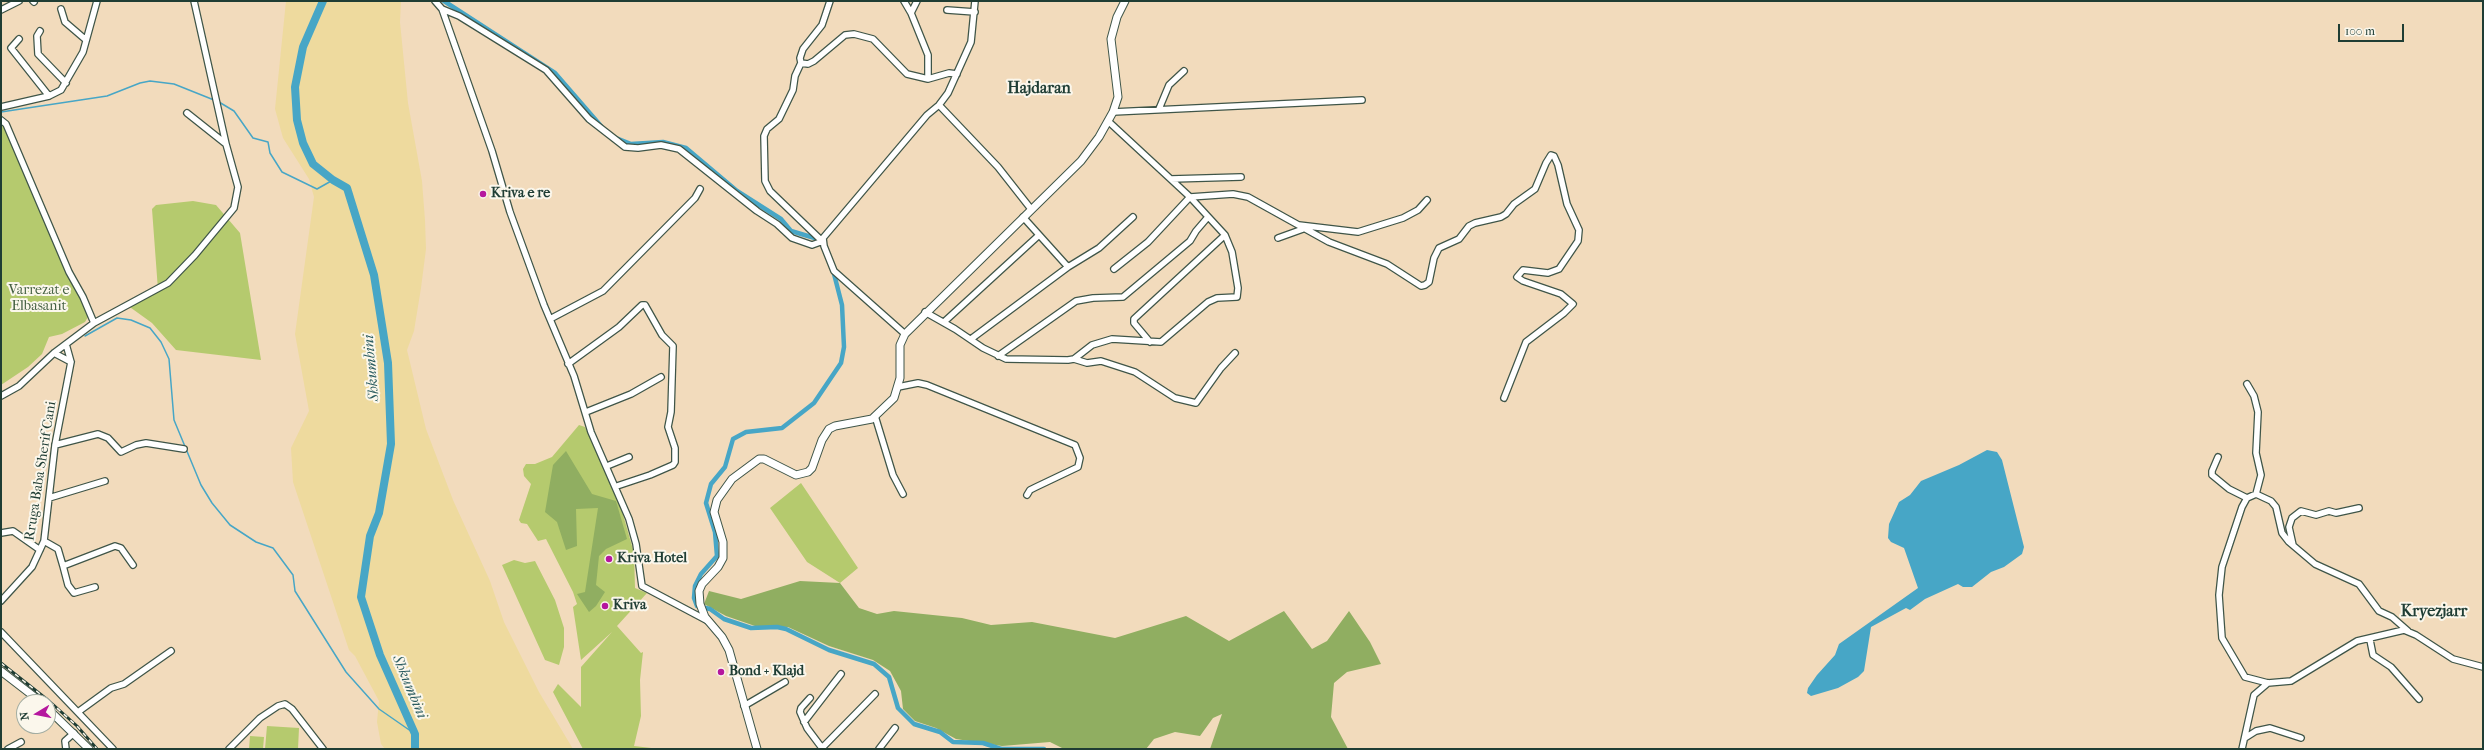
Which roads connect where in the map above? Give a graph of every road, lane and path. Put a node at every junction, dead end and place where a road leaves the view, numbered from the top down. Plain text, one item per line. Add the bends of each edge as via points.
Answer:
1 (19, 1) edge
2 (97, 1) edge
3 (194, 1) edge
4 (435, 1) edge
5 (830, 1) edge
6 (904, 1) edge
7 (917, 1) edge
8 (975, 1) edge
9 (1125, 1) edge
10 (61, 9) dead end
11 (442, 9) junction
12 (1, 10) edge
13 (947, 10) dead end
14 (975, 12) junction
15 (911, 13) junction
16 (40, 31) dead end
17 (19, 39) dead end
18 (86, 40) junction
19 (801, 63) junction
20 (1184, 71) dead end
21 (957, 74) junction
22 (928, 79) junction
23 (66, 83) junction
24 (49, 96) junction
25 (1362, 100) dead end
26 (939, 105) junction
27 (1, 107) edge
28 (1159, 110) junction
29 (1113, 112) junction
30 (187, 113) dead end
31 (1, 120) edge
32 (1108, 121) junction
33 (226, 144) junction
34 (1241, 177) dead end
35 (1171, 179) junction
36 (700, 189) dead end
37 (1190, 197) junction
38 (1427, 200) dead end
39 (1031, 209) junction
40 (1023, 217) junction
41 (1133, 217) dead end
42 (1208, 217) junction
43 (1301, 227) junction
44 (1225, 235) junction
45 (1038, 236) junction
46 (1278, 238) dead end
47 (821, 242) junction
48 (1068, 267) junction
49 (1114, 269) dead end
50 (925, 312) junction
51 (550, 320) junction
52 (944, 322) junction
53 (94, 323) junction
54 (904, 334) junction
55 (971, 339) junction
56 (1150, 342) junction
57 (66, 344) junction
58 (54, 354) junction
59 (1235, 354) dead end
60 (998, 356) junction
61 (1074, 359) junction
62 (71, 362) junction
63 (568, 364) junction
64 (661, 377) dead end
65 (2247, 384) dead end
66 (898, 387) junction
67 (1, 396) edge
68 (1504, 398) dead end
69 (586, 412) junction
70 (875, 416) junction
71 (55, 446) junction
72 (184, 448) dead end
73 (629, 457) dead end
74 (2218, 457) dead end
75 (607, 466) junction
76 (105, 481) dead end
77 (616, 486) junction
78 (903, 494) dead end
79 (2256, 494) junction
80 (1027, 495) dead end
81 (49, 498) junction
82 (2247, 498) junction
83 (2359, 508) dead end
84 (1, 533) edge
85 (44, 541) junction
86 (2293, 545) junction
87 (40, 550) junction
88 (133, 565) dead end
89 (63, 566) junction
90 (95, 587) dead end
91 (1, 601) edge
92 (708, 621) junction
93 (2408, 631) junction
94 (1, 632) edge
95 (2370, 640) junction
96 (171, 651) dead end
97 (2483, 667) edge
98 (1, 671) edge
99 (841, 674) dead end
100 (785, 682) dead end
101 (2268, 683) junction
102 (30, 694) edge
103 (875, 694) dead end
104 (810, 698) dead end
105 (2419, 699) dead end
106 (744, 706) junction
107 (78, 712) junction
108 (56, 716) edge
109 (804, 722) junction
110 (895, 728) dead end
111 (74, 733) junction
112 (2245, 738) junction
113 (2301, 738) dead end
114 (21, 742) dead end
115 (821, 748) edge
116 (8, 749) edge
117 (66, 749) edge
118 (89, 749) edge
119 (113, 749) edge
120 (229, 749) edge
121 (323, 749) edge
122 (757, 749) edge
123 (879, 749) edge
124 (2242, 749) edge

1 - 12 street
2 - 18 street
3 - 33 street
4 - 11 street
5 - 19 street via 822,25 803,49
6 - 15 street
7 - 15 street
8 - 14 street
9 - 29 main road via 1111,40 1118,92
10 - 18 street via 65,22
11 - 47 street via 459,16 546,70 589,119 616,141 630,148 661,145 679,149 757,211 778,224 784,233 792,238
11 - 51 street via 492,150 510,212
13 - 14 street
14 - 21 street via 971,42
15 - 22 street via 928,55
16 - 23 street via 37,36 38,54
17 - 24 street via 11,48
18 - 23 street via 83,52
19 - 22 street via 808,64 814,61 845,35 860,34 873,39 883,47 907,74
19 - 47 street via 795,76 793,90 779,119 764,136 764,176 770,192
20 - 28 street via 1169,85
21 - 22 street via 949,73
21 - 26 street
23 - 24 street via 61,90
24 - 27 street
25 - 28 street
26 - 39 street via 998,167
26 - 47 street via 927,115
28 - 29 street
29 - 32 main road
30 - 33 street
31 - 53 street via 6,124 69,272 84,297
32 - 35 street
32 - 39 main road via 1081,161
33 - 53 street via 238,187 237,198 228,217 175,277 154,292
34 - 35 street
35 - 37 street
36 - 51 street via 695,198 603,290
37 - 42 street
37 - 43 street via 1223,194 1244,196
37 - 49 street via 1153,238
38 - 43 street via 1418,210 1402,218 1358,232
39 - 40 main road
40 - 45 street
40 - 50 main road
41 - 48 street via 1099,248
42 - 44 street
42 - 60 street via 1190,241 1123,297 1076,301
43 - 46 street
43 - 68 street via 1329,242 1387,264 1421,286 1425,285 1431,277 1434,258 1439,248 1459,239 1469,226 1475,223 1501,218 1514,204 1535,189 1546,163 1551,155 1554,156 1568,208 1579,230 1578,241 1559,269 1548,273 1523,270 1517,277 1561,294 1573,304 1526,342
44 - 56 street via 1134,319 1134,323
44 - 56 street via 1233,257 1237,297 1217,298 1208,302 1161,342
45 - 48 street
45 - 52 street
47 - 54 street via 834,271
48 - 55 street
50 - 52 street
50 - 54 main road
51 - 63 street
52 - 55 street
53 - 57 street
54 - 66 main road via 900,345
55 - 60 street
56 - 61 street via 1112,339 1102,341 1084,350
57 - 58 street
57 - 62 street, Rruga Baba Sherif Cani
58 - 62 street
58 - 67 street via 19,386
59 - 61 street via 1221,368 1196,403 1175,398 1135,372 1109,363 1087,363
60 - 61 street via 1006,359
62 - 71 street, Rruga Baba Sherif Cani
63 - 69 street
63 - 77 street via 619,327 642,305 645,305 662,335 674,346 668,427 675,448 675,462 673,465
64 - 69 street via 631,394
65 - 79 street via 2258,412 2256,453 2261,475
66 - 70 main road via 894,398
66 - 80 street via 918,383 927,385 1075,445 1080,458 1078,467 1036,486
69 - 75 street via 591,432
70 - 78 street via 893,475
70 - 92 main road via 829,429 808,472 796,475 759,459 727,485 715,506 715,518 723,542 723,558 702,584 700,591 701,607
71 - 72 street via 98,434 108,438 121,452 136,445 146,444
71 - 81 street, Rruga Baba Sherif Cani
73 - 75 street
74 - 82 street via 2212,475 2225,486
75 - 77 street
76 - 81 street
77 - 92 street via 632,528 642,586
79 - 82 street
79 - 86 street via 2264,496 2274,504 2282,533
81 - 85 street, Rruga Baba Sherif Cani
82 - 101 street via 2239,514 2220,574 2220,632 2227,650 2245,677
83 - 86 street via 2330,511 2316,516 2300,512 2292,518 2289,527
84 - 87 street via 13,531
85 - 87 street, Rruga Baba Sherif Cani
85 - 89 street via 58,549
86 - 93 street via 2315,564 2359,584 2379,611 2392,617
87 - 91 street, Rruga Baba Sherif Cani via 32,567
88 - 89 street via 119,546
89 - 90 street via 68,585 74,593
92 - 106 main road via 730,650
93 - 95 street
93 - 97 street via 2453,659
94 - 107 street
95 - 101 street via 2357,641 2290,681
95 - 105 street via 2373,655 2391,667
96 - 107 street
98 - 102 main road
99 - 109 street
100 - 106 street
101 - 112 street via 2254,696
103 - 115 street
104 - 109 street via 800,709
106 - 122 main road
107 - 119 street
108 - 111 main road
109 - 115 street
110 - 123 street
111 - 117 street via 65,741
111 - 118 main road
112 - 113 street via 2256,731 2270,728
112 - 124 street
114 - 116 street
120 - 121 street via 260,718 285,704 292,709

